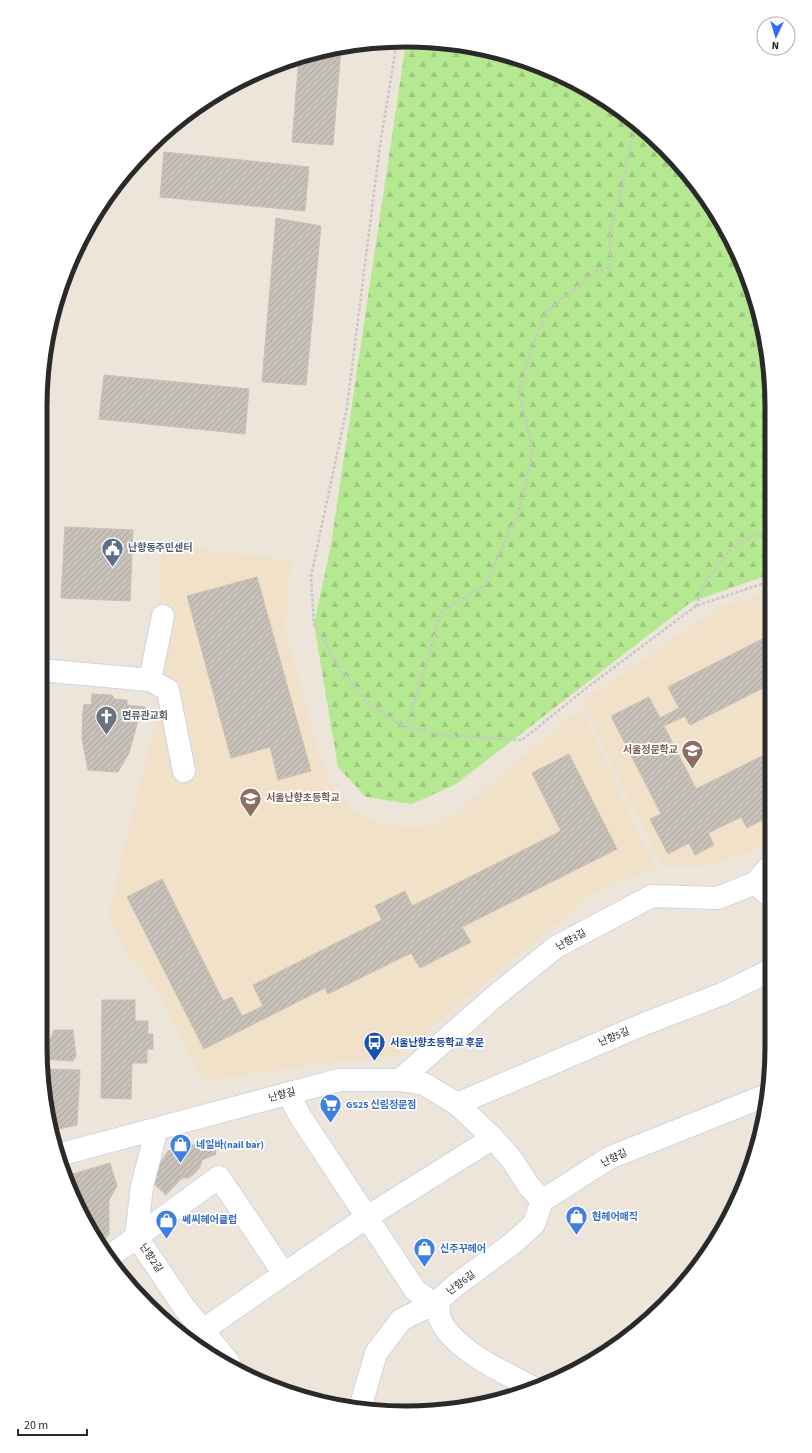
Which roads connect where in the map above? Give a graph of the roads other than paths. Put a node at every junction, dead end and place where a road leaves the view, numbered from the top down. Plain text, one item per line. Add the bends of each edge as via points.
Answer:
1 (164, 616) dead end
2 (47, 671) edge
3 (150, 680) junction
4 (184, 771) dead end
5 (765, 872) edge
6 (755, 883) junction
7 (765, 892) edge
8 (765, 973) edge
9 (400, 1080) junction
10 (288, 1093) junction
11 (761, 1097) edge
12 (457, 1104) junction
13 (156, 1129) junction
14 (492, 1138) junction
15 (63, 1154) edge
16 (542, 1201) junction
17 (367, 1217) junction
18 (136, 1236) junction
19 (113, 1254) edge
20 (284, 1274) junction
21 (436, 1302) junction
22 (203, 1330) junction
23 (224, 1357) edge
24 (527, 1385) edge
25 (362, 1403) edge

1 - 3 street
2 - 3 street
3 - 4 street via 168,690
5 - 6 street, 난향3길
6 - 7 street
6 - 9 street, 난향3길 via 718,898 652,896 556,947 494,997
8 - 12 street, 난향5길 via 722,994 644,1024
9 - 10 street, 난향길 via 339,1080
9 - 12 street, 난향길 via 424,1084
10 - 13 street, 난향길
10 - 17 street via 300,1116
11 - 16 street, 난향길 via 609,1158
12 - 14 street, 난향길
13 - 15 street, 난향길
13 - 18 street, 난향2길 via 142,1186
14 - 16 street, 난향길
14 - 17 street
16 - 21 street, 난향6길 via 534,1224
17 - 20 street
17 - 21 street via 415,1290
18 - 19 street
18 - 20 street via 219,1177
18 - 22 street, 난향2길 via 184,1307
20 - 22 street
21 - 24 street, 난향6길 via 440,1319 450,1334 476,1358
21 - 25 street via 401,1320 376,1353
22 - 23 street, 난향2길

